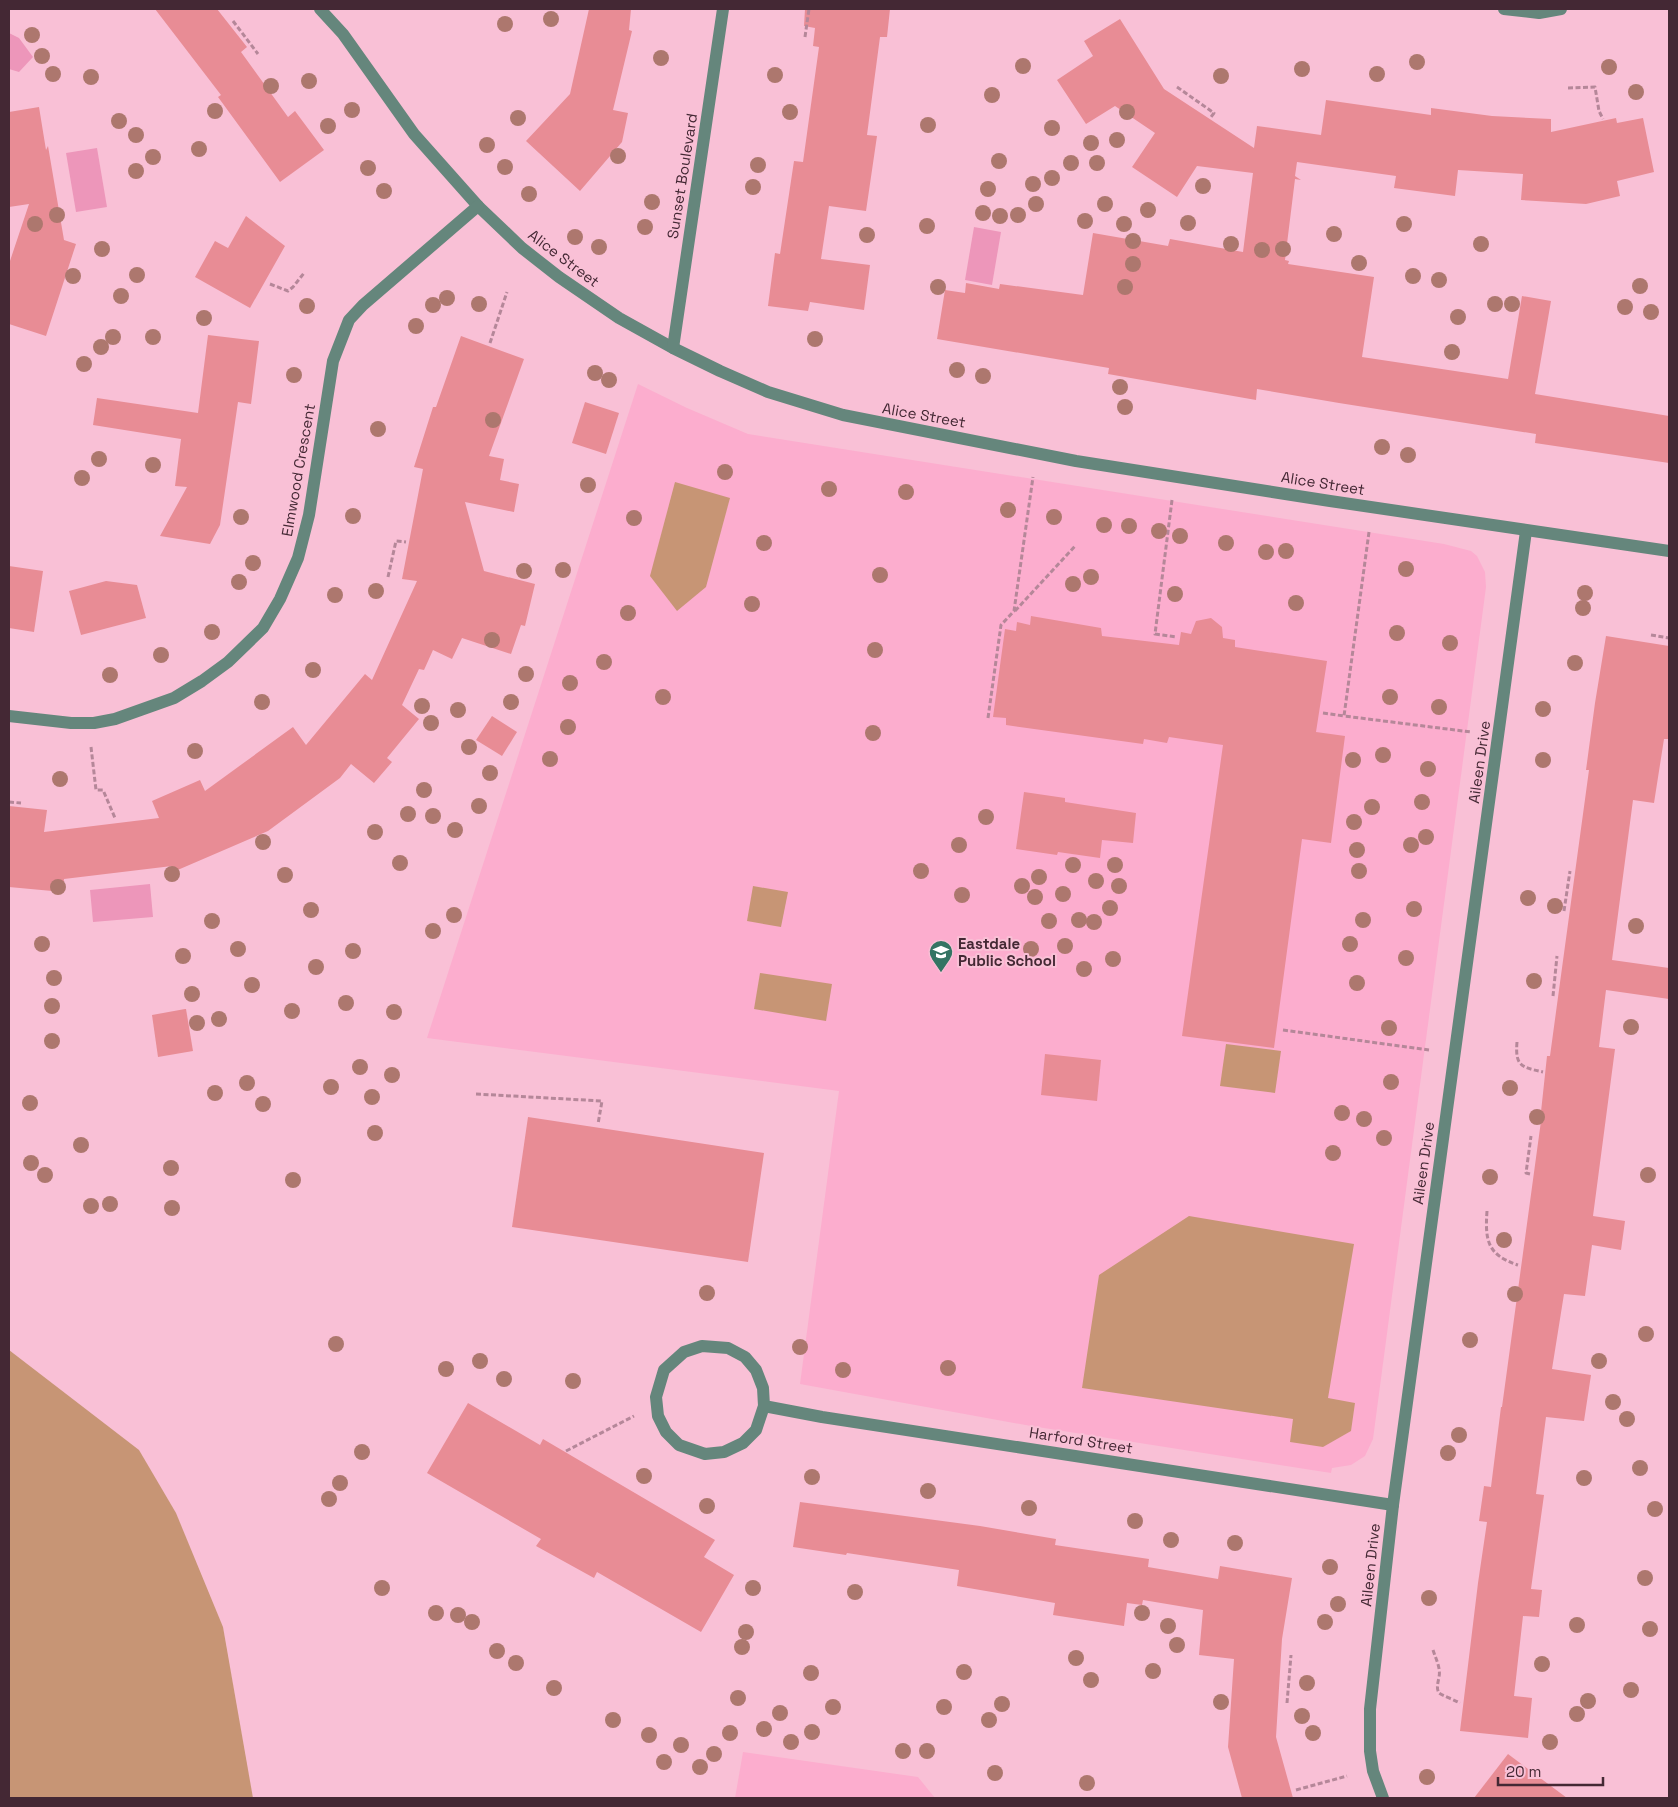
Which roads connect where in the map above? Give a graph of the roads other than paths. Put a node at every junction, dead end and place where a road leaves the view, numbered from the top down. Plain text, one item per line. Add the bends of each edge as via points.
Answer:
1 (320, 9) edge
2 (724, 9) edge
3 (1504, 9) edge
4 (1561, 9) edge
5 (478, 206) junction
6 (673, 348) junction
7 (1526, 531) junction
8 (1669, 552) edge
9 (9, 716) edge
10 (764, 1406) junction
11 (1393, 1505) junction
12 (1384, 1798) edge

1 - 5 street, Alice Street via 343,34 414,134
2 - 6 street, Sunset Boulevard
3 - 4 street via 1539,12
5 - 6 street, Alice Street via 522,248 559,277 619,318
5 - 9 street, Elmwood Crescent via 348,320 333,361 315,482 302,542 286,586 263,628 228,662 202,681 174,698 115,719 89,723
6 - 7 street, Alice Street via 768,392 888,425 1076,461
7 - 8 street, Alice Street
7 - 11 street, Aileen Drive
10 - 10 street via 756,1430 743,1443 724,1452 705,1454 680,1445 666,1432 658,1416 656,1397 664,1370 684,1352 702,1346 728,1348 744,1357 756,1370 763,1388
10 - 11 street, Harford Street
11 - 12 street, Aileen Drive via 1370,1709 1373,1771

